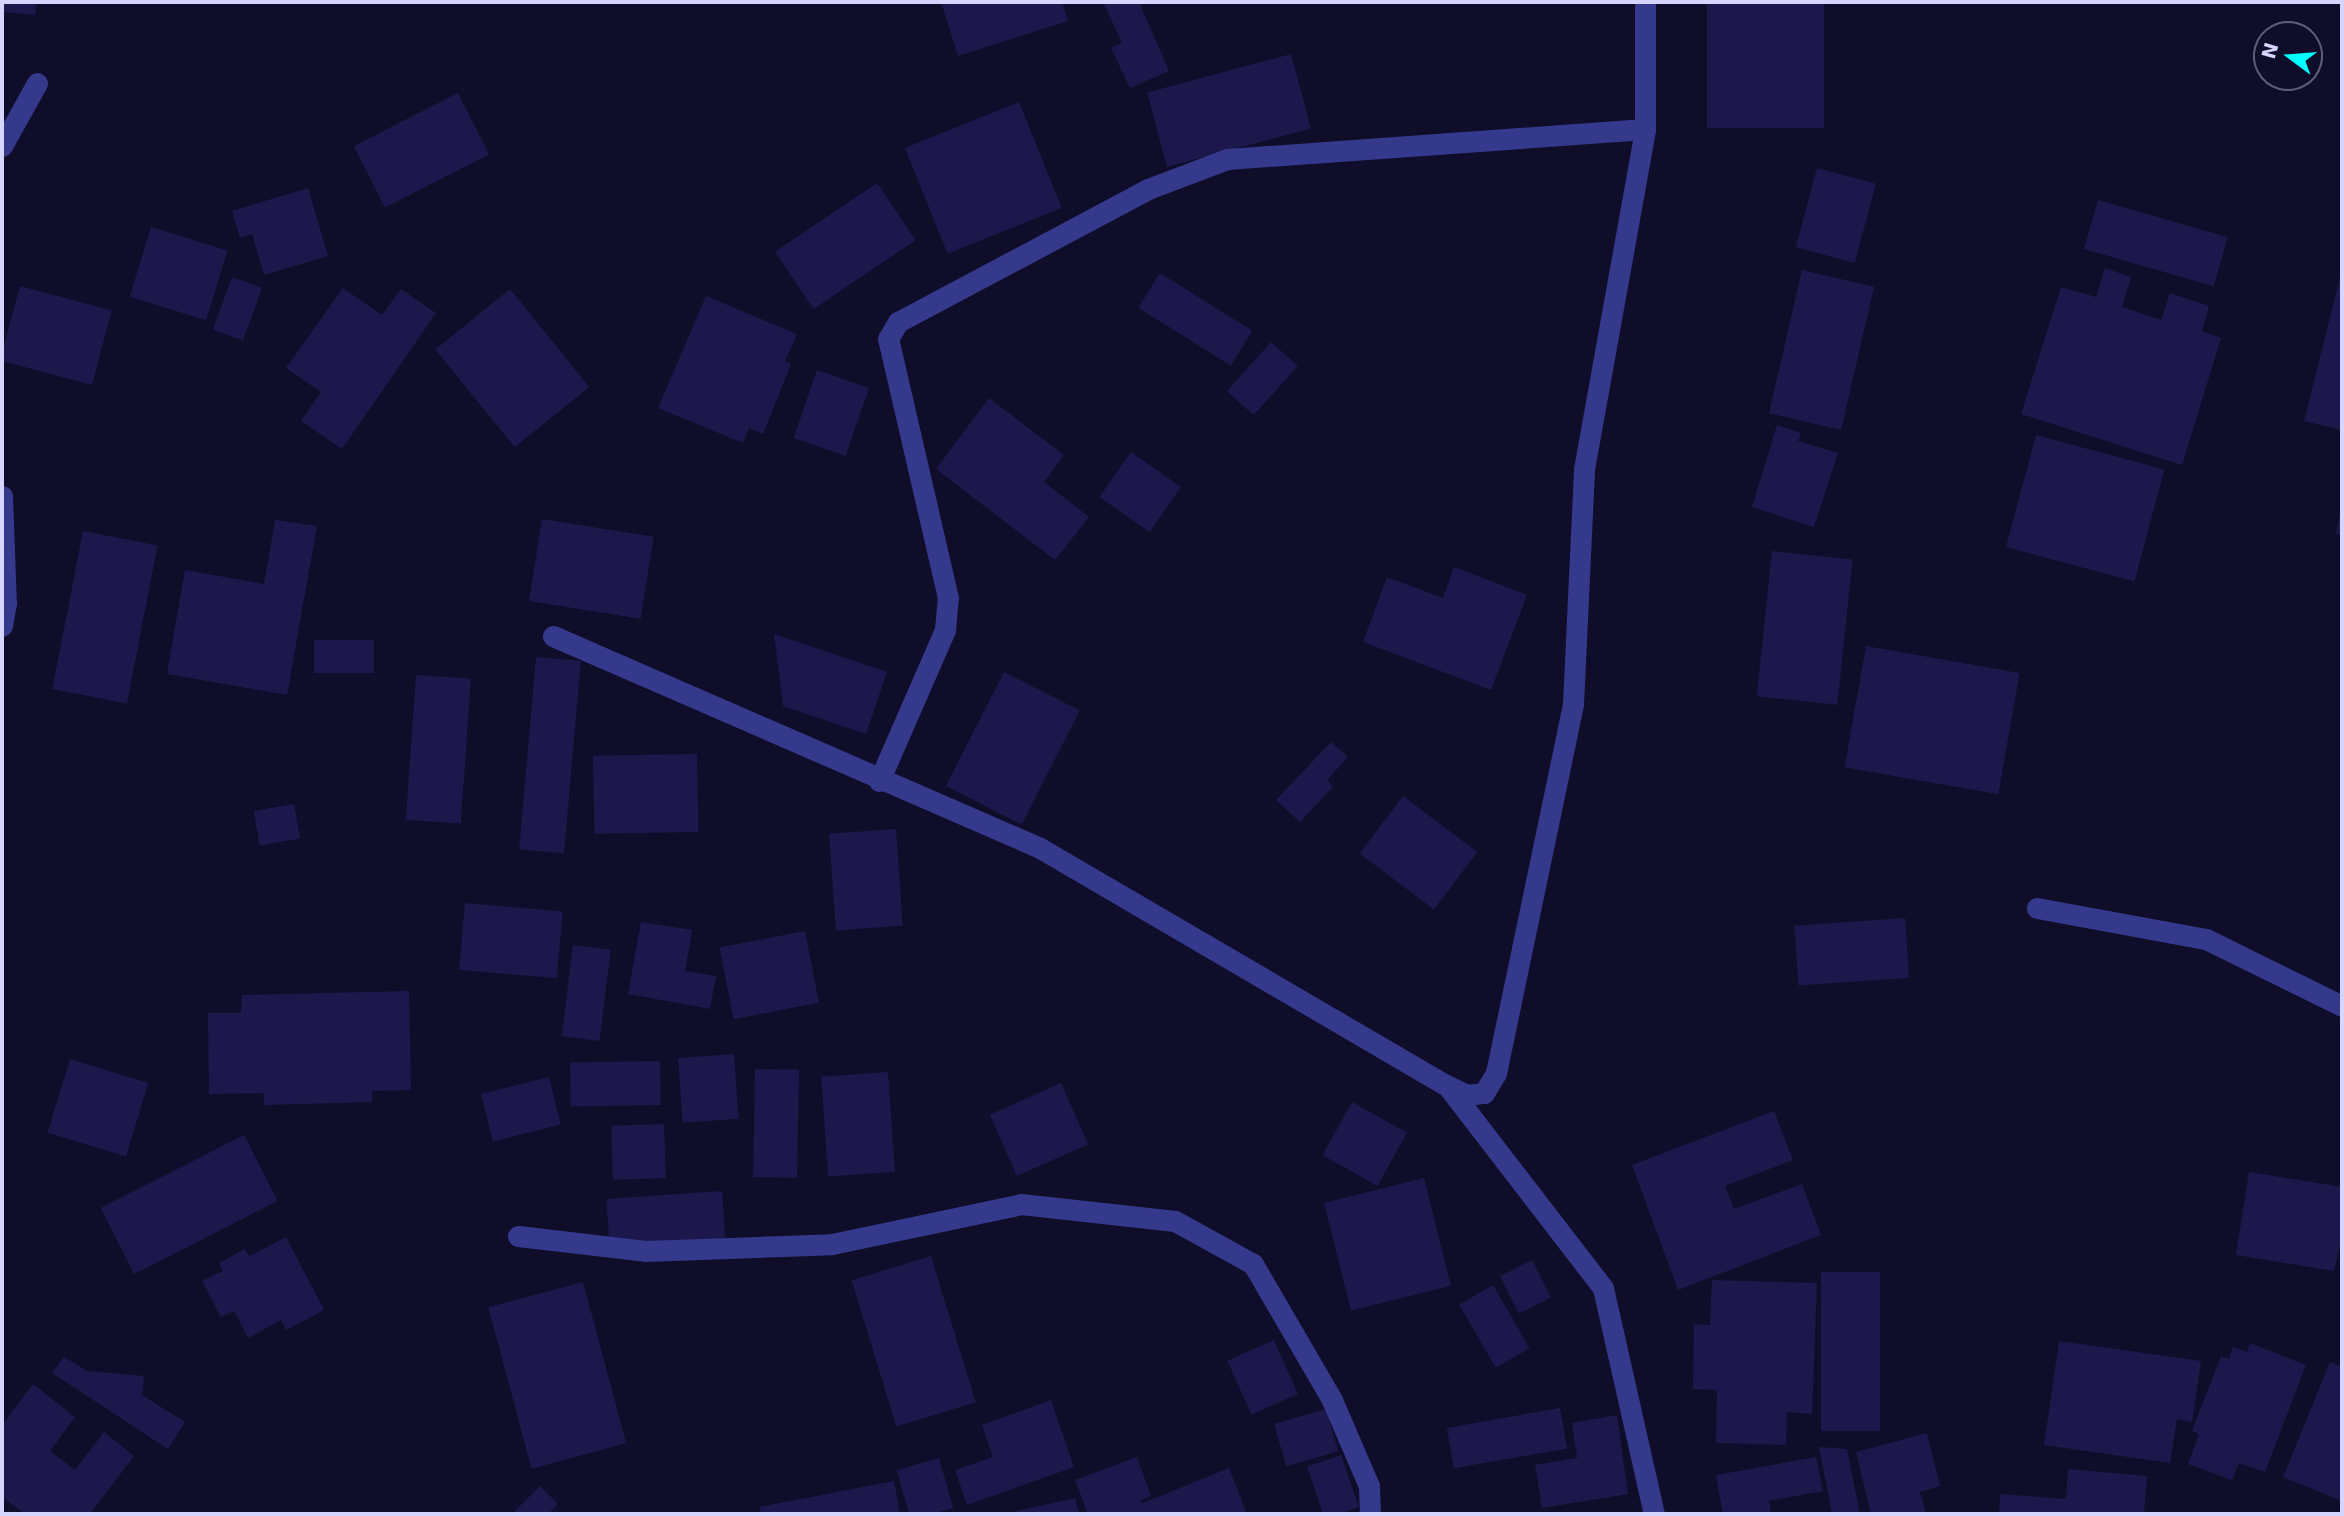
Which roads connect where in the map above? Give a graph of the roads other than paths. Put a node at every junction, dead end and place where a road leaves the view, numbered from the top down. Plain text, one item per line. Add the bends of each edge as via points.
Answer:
1 (1645, 2) edge
2 (37, 83) dead end
3 (1645, 129) junction
4 (2, 146) edge
5 (2, 496) edge
6 (2, 626) edge
7 (553, 636) dead end
8 (879, 781) junction
9 (2037, 908) dead end
10 (2342, 1006) edge
11 (1446, 1085) junction
12 (518, 1236) dead end
13 (1370, 1514) edge
14 (1654, 1514) edge

1 - 3 street
2 - 4 street
3 - 8 street via 1227,159 1148,190 898,322 888,339 948,598 945,630
3 - 11 street via 1584,469 1573,704 1496,1073 1483,1093 1467,1095
5 - 6 street via 6,603
7 - 8 street
8 - 11 street via 1040,848
9 - 10 street via 2207,939
11 - 14 street via 1603,1288
12 - 13 street via 645,1251 832,1244 1021,1204 1175,1221 1254,1264 1332,1400 1369,1486

